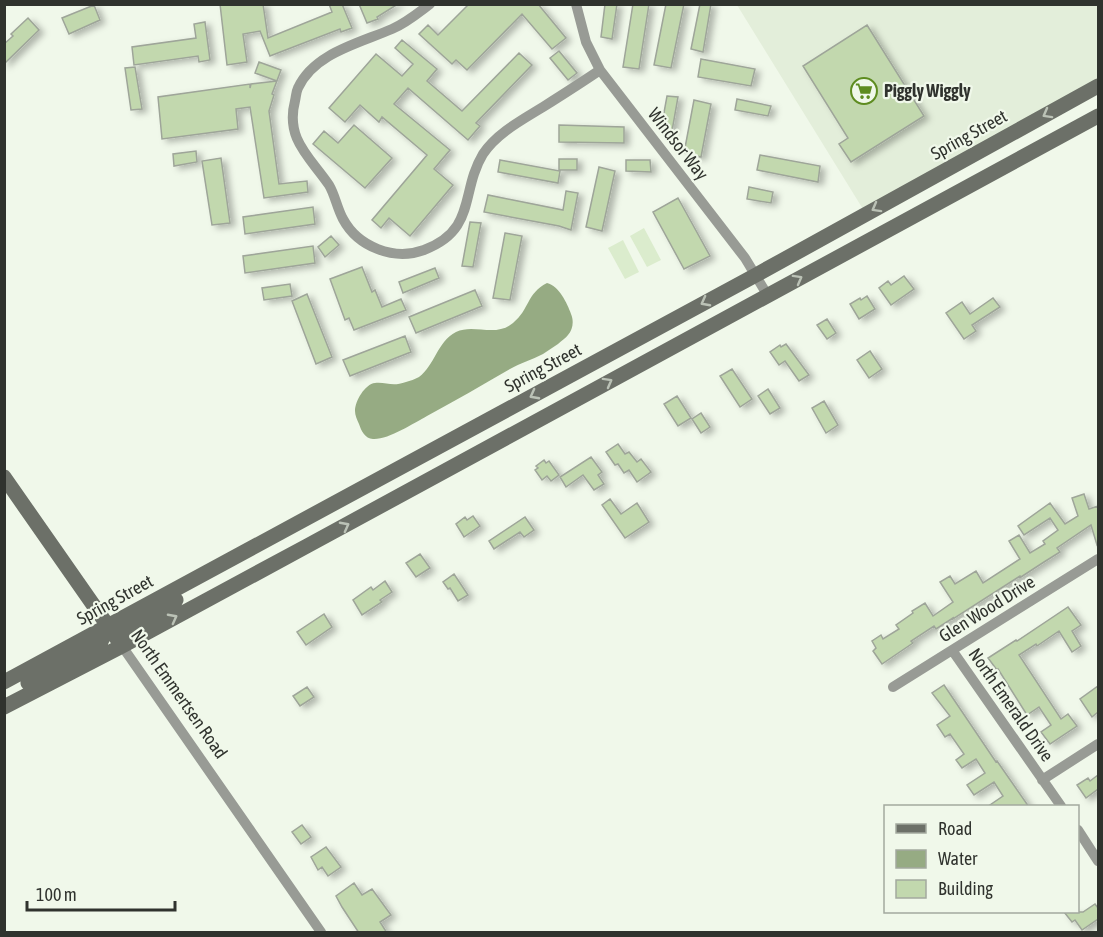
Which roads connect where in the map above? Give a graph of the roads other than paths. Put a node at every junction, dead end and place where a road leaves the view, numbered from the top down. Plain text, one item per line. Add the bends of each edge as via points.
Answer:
1 (430, 4) edge
2 (576, 4) edge
3 (600, 70) junction
4 (1098, 86) edge
5 (1098, 116) edge
6 (756, 275) junction
7 (768, 296) junction
8 (446, 443) junction
9 (458, 464) junction
10 (4, 477) edge
11 (1098, 559) edge
12 (224, 563) junction
13 (237, 584) junction
14 (108, 626) junction
15 (122, 646) junction
16 (952, 650) junction
17 (4, 682) edge
18 (893, 687) dead end
19 (7, 701) edge
20 (1098, 744) edge
21 (1042, 780) junction
22 (1060, 805) edge
23 (1079, 833) edge
24 (1098, 861) edge
25 (321, 933) edge

1 - 3 street via 394,28 321,62 298,88 292,111 300,146 331,189 343,219 358,237 378,250 398,254 421,251 444,241 464,214 474,173 495,140
2 - 3 street, Windsor Way via 586,42
3 - 6 street, Windsor Way
4 -> 6 main road, Spring Street
7 -> 5 main road
6 - 7 street, Windsor Way
6 -> 8 main road, Spring Street
9 -> 7 main road
8 - 9 main road
8 - 12 main road, Spring Street
13 -> 9 main road
10 - 14 main road, North Emmertsen Road
11 - 16 street, Glen Wood Drive
12 - 13 main road
12 - 14 main road, Spring Street
12 - 15 main road via 205,584 132,625 123,635
15 -> 13 main road
14 - 15 main road, North Emmertsen Road
14 - 17 main road, Spring Street
14 - 19 main road via 100,644 18,689
15 - 19 main road
15 - 25 street, North Emmertsen Road
16 - 18 street, Glen Wood Drive
16 - 21 street, North Emerald Drive
20 - 21 street
21 - 22 street, North Emerald Drive
23 - 24 street

